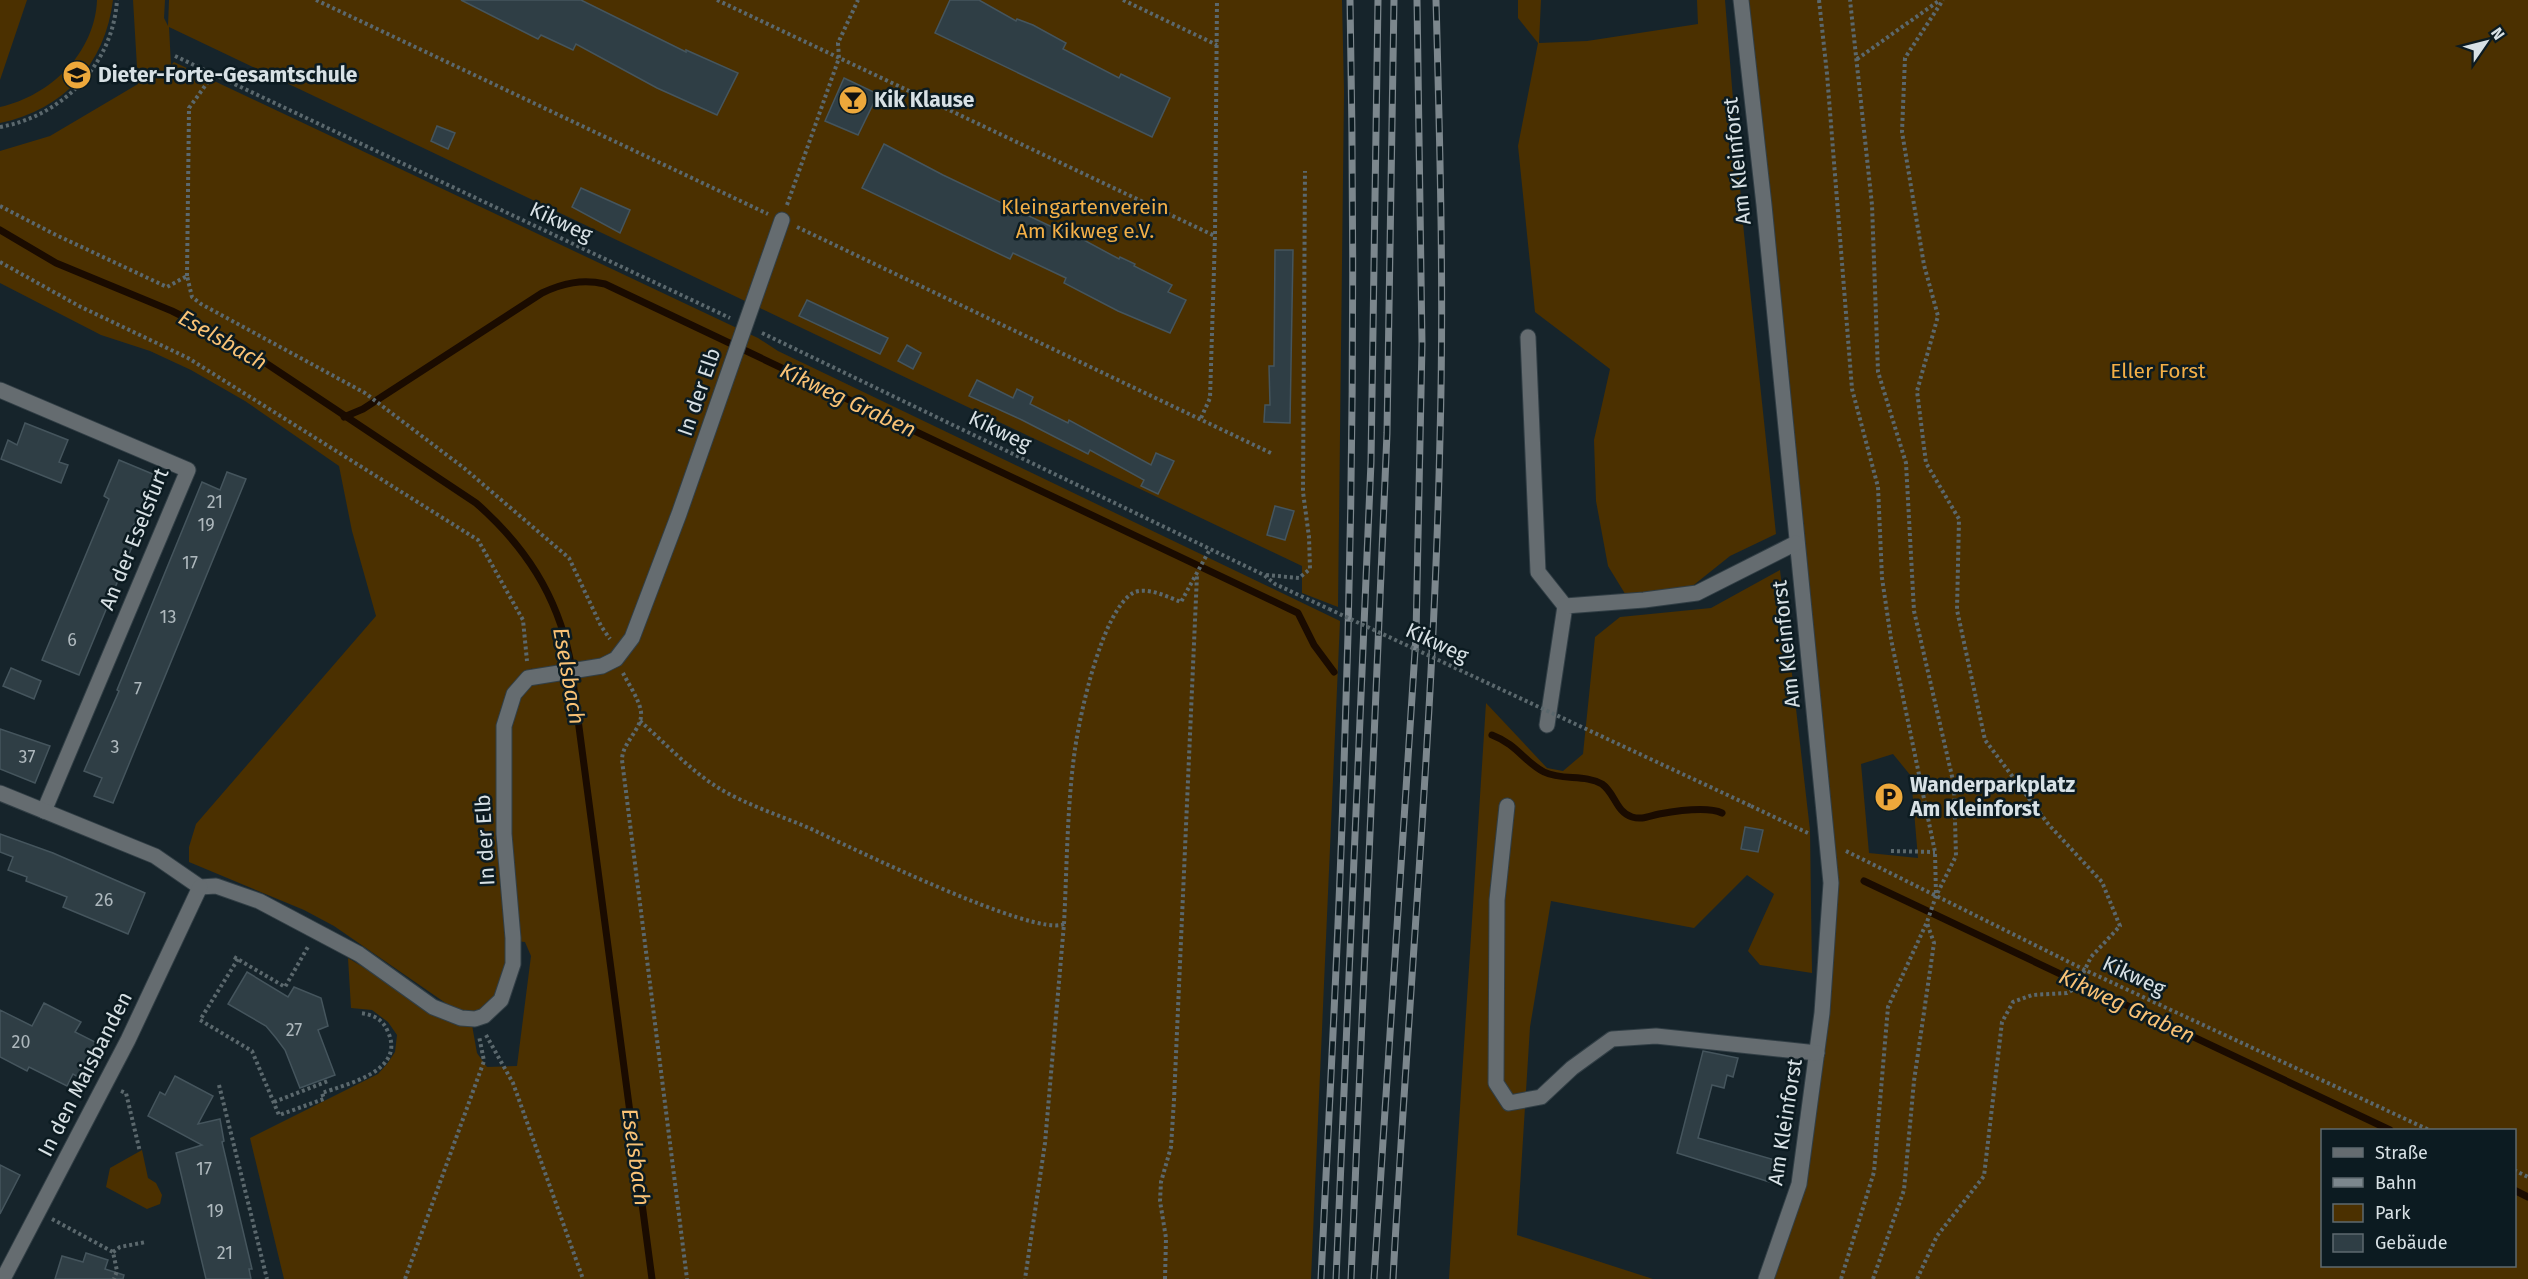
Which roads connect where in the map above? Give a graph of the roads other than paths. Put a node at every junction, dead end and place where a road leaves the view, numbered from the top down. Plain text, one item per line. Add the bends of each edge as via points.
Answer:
1 (1741, 0) edge
2 (782, 220) road end
3 (1528, 337) dead end
4 (0, 390) edge
5 (1796, 543) junction
6 (1565, 606) junction
7 (1547, 726) dead end
8 (0, 793) edge
9 (1507, 806) dead end
10 (44, 811) junction
11 (200, 887) junction
12 (1817, 1053) junction
13 (3, 1279) edge
14 (1766, 1279) edge

1 - 5 street, Am Kleinforst
2 - 11 street, In der Elb via 641,616 619,657 595,668 528,678 514,694 504,726 504,834 513,964 501,1000 484,1016 461,1018 433,1007 359,954 259,901 216,886
3 - 6 street via 1538,572
4 - 10 street, An der Eselsfurt via 188,470
5 - 6 street via 1697,593
5 - 12 street, Am Kleinforst via 1829,843 1830,927
6 - 7 street
8 - 10 street
9 - 12 street via 1497,900 1496,1083 1509,1103 1541,1097 1612,1039 1656,1036
10 - 11 street via 155,856
11 - 13 street, In den Maisbanden via 106,1082
12 - 14 street, Am Kleinforst via 1799,1185

